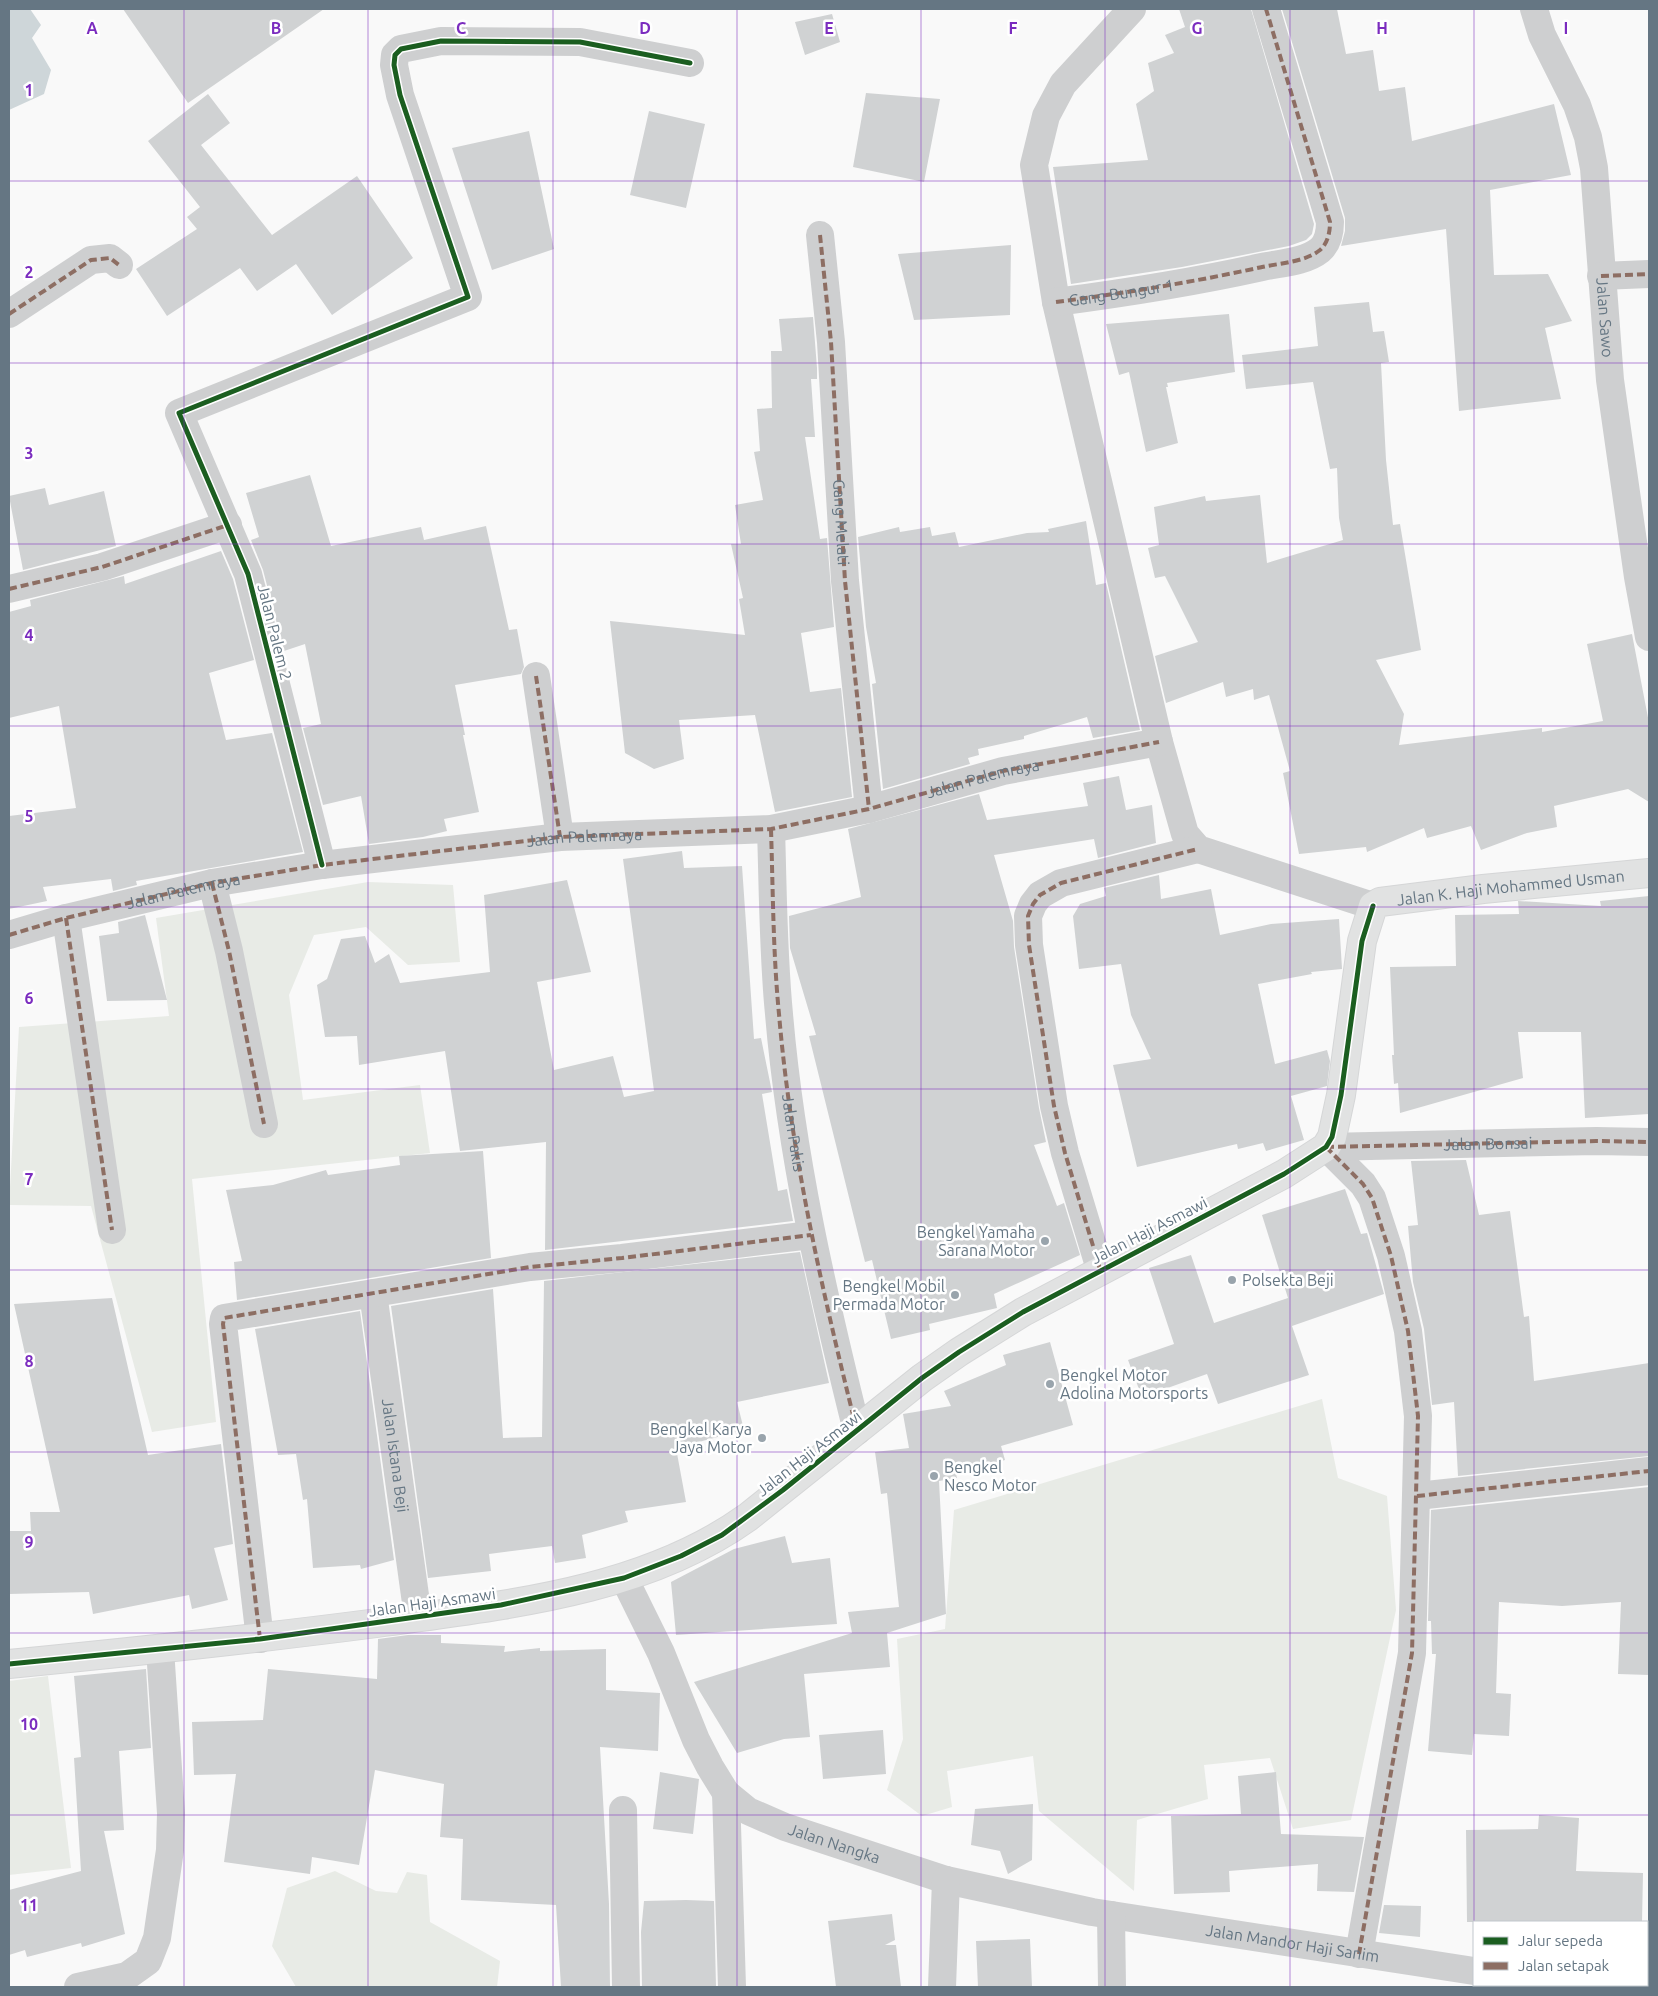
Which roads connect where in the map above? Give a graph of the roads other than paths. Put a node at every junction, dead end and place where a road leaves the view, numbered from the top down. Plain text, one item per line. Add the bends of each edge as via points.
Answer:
1 (1132, 9) edge
2 (1266, 9) edge
3 (1534, 9) edge
4 (690, 62) dead end
5 (820, 235) dead end
6 (119, 265) dead end
7 (1649, 274) edge
8 (1601, 276) junction
9 (1056, 302) junction
10 (9, 314) edge
11 (228, 525) junction
12 (9, 589) edge
13 (1649, 637) edge
14 (536, 676) dead end
15 (1159, 742) junction
16 (869, 809) junction
17 (771, 829) junction
18 (560, 837) junction
19 (1198, 850) junction
20 (322, 865) junction
21 (1649, 873) edge
22 (212, 883) junction
23 (1373, 906) junction
24 (66, 918) junction
25 (9, 934) edge
26 (264, 1124) dead end
27 (1649, 1142) edge
28 (1326, 1147) junction
29 (112, 1230) dead end
30 (811, 1235) junction
31 (1100, 1270) junction
32 (373, 1293) junction
33 (857, 1431) junction
34 (1649, 1471) edge
35 (1417, 1496) junction
36 (624, 1578) junction
37 (418, 1617) junction
38 (260, 1639) junction
39 (160, 1649) junction
40 (9, 1664) edge
41 (726, 1793) junction
42 (623, 1810) dead end
43 (946, 1880) junction
44 (1112, 1915) junction
45 (1359, 1954) junction
46 (1473, 1971) edge
47 (140, 1977) edge
48 (78, 1987) edge
49 (626, 1987) edge
50 (732, 1987) edge
51 (942, 1987) edge
52 (1112, 1987) edge

1 - 9 street via 1063,84 1046,116 1034,165
2 - 9 street, Gang Bungur 1 via 1330,222 1330,234 1322,249 1306,258 1249,270 1121,294
3 - 8 street, Jalan Sawo via 1542,35 1565,78 1588,136 1595,178
4 - 11 street, Jalan Palem 2 via 580,42 441,41 401,49 395,55 400,95 468,297 179,413
5 - 16 street, Gang Melati via 831,342 845,581
6 - 10 street via 110,258 91,260
7 - 8 street
8 - 13 street, Jalan Sawo via 1610,380
9 - 15 street, Gang Bungur 1
11 - 12 street via 102,567
11 - 20 street, Jalan Palem 2 via 248,574
14 - 18 street
15 - 16 street, Jalan Palemraya via 1003,771
15 - 19 street, Gang Bungur 1 via 1185,834
16 - 17 street, Jalan Palemraya
17 - 18 street, Jalan Palemraya
17 - 30 street, Jalan Pakis via 779,1013 793,1130
18 - 20 street, Jalan Palemraya
19 - 23 street
19 - 31 street via 1061,883 1040,895 1028,916 1029,945 1054,1106 1064,1153
20 - 22 street, Jalan Palemraya
21 - 23 street, Jalan K. Haji Mohammed Usman via 1483,889 1380,902
22 - 24 street, Jalan Palemraya
22 - 26 street
23 - 28 street via 1362,941 1341,1096 1332,1137
24 - 25 street, Jalan Palemraya
24 - 29 street
27 - 28 street, Jalan Bonsai
28 - 31 street, Jalan Haji Asmawi via 1284,1174
28 - 35 street via 1363,1184 1372,1198 1391,1256 1414,1370 1418,1416
30 - 32 street via 530,1267
30 - 33 street, Jalan Pakis
31 - 33 street, Jalan Haji Asmawi via 959,1352
32 - 37 street, Jalan Istana Beji
32 - 38 street via 223,1320
33 - 36 street, Jalan Haji Asmawi via 722,1535 673,1560
34 - 35 street
35 - 45 street via 1412,1653
36 - 37 street, Jalan Haji Asmawi via 501,1606
36 - 41 street, Jalan Nangka via 661,1653 696,1740
37 - 38 street, Jalan Haji Asmawi
38 - 39 street, Jalan Haji Asmawi
39 - 40 street, Jalan Haji Asmawi
39 - 47 street via 171,1813 170,1850 157,1938
41 - 43 street, Jalan Nangka via 748,1811 785,1827
41 - 50 street
42 - 49 street
43 - 44 street, Jalan Nangka
43 - 51 street
44 - 45 street, Jalan Mandor Haji Sanim
44 - 52 street
45 - 46 street, Jalan Mandor Haji Sanim
47 - 48 street via 127,1976

